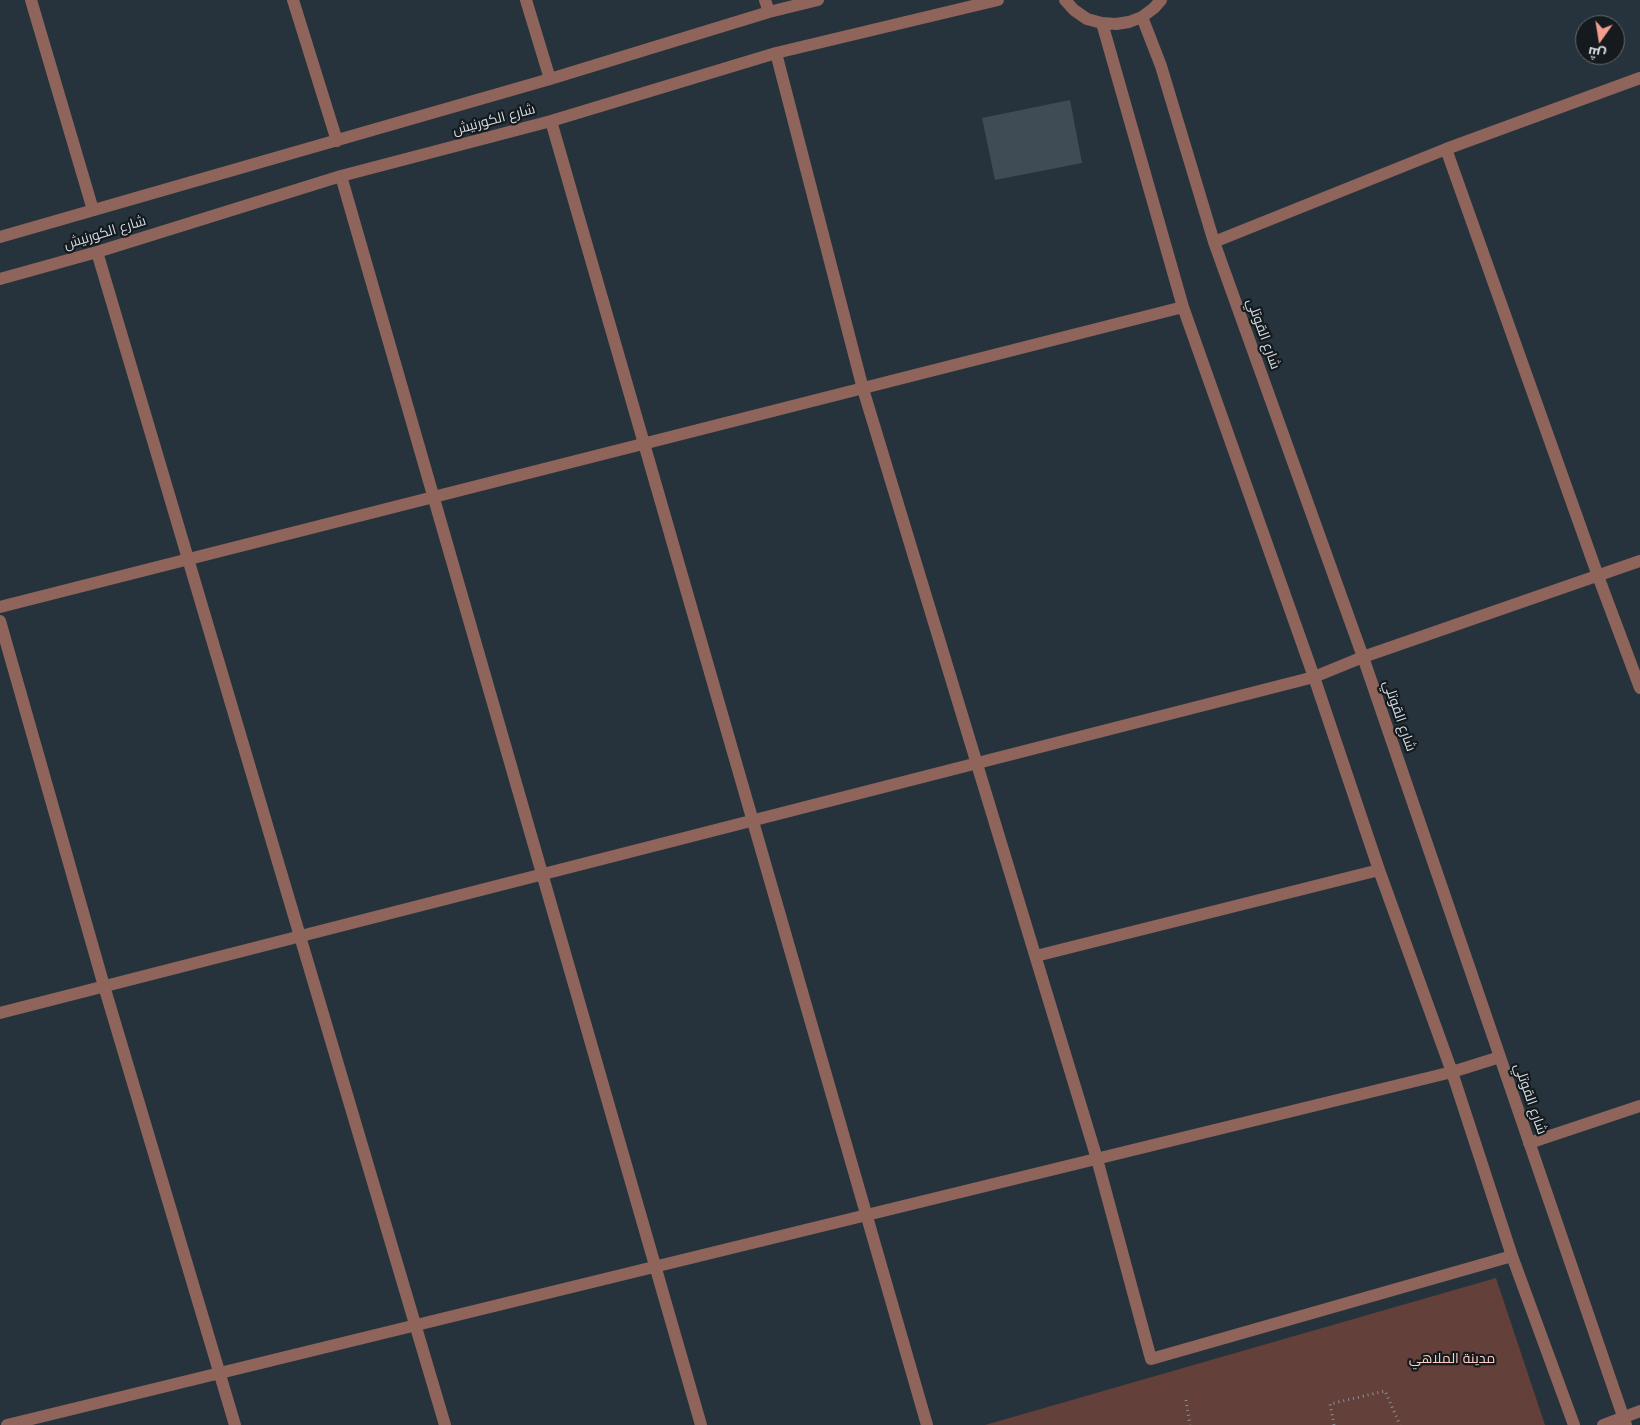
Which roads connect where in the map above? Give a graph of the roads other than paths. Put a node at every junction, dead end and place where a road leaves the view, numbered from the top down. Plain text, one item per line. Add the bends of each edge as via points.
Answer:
1 (31, 0) edge
2 (293, 0) edge
3 (526, 0) edge
4 (818, 0) edge
5 (998, 0) edge
6 (1065, 0) edge
7 (1161, 0) edge
8 (767, 6) edge
9 (1142, 17) junction
10 (1102, 24) junction
11 (776, 53) junction
12 (1640, 78) edge
13 (550, 79) junction
14 (551, 121) junction
15 (337, 141) junction
16 (1446, 148) junction
17 (341, 176) junction
18 (93, 210) junction
19 (0, 237) edge
20 (1214, 242) junction
21 (97, 252) junction
22 (0, 279) edge
23 (1183, 308) junction
24 (863, 389) junction
25 (644, 444) junction
26 (434, 497) junction
27 (188, 559) junction
28 (1640, 561) edge
29 (1598, 576) junction
30 (0, 607) edge
31 (0, 620) edge
32 (1363, 657) junction
33 (1314, 677) junction
34 (1640, 688) edge
35 (976, 763) junction
36 (752, 820) junction
37 (1379, 870) junction
38 (542, 874) junction
39 (300, 936) junction
40 (1036, 956) junction
41 (104, 986) junction
42 (0, 1013) edge
43 (1500, 1057) junction
44 (1452, 1072) junction
45 (1640, 1106) edge
46 (1529, 1143) junction
47 (1097, 1159) junction
48 (866, 1215) junction
49 (1512, 1256) junction
50 (656, 1267) junction
51 (416, 1325) junction
52 (220, 1373) junction
53 (1640, 1411) edge
54 (1624, 1421) edge
55 (7, 1425) edge
56 (235, 1425) edge
57 (445, 1425) edge
58 (701, 1425) edge
59 (927, 1425) edge
60 (1574, 1425) edge
61 (1603, 1425) edge

1 - 18 street
2 - 15 street
3 - 13 street
4 - 8 street, شارع الكورنيش
5 - 11 street, شارع الكورنيش
6 - 10 street via 1087,19
7 - 9 street
8 - 13 street, شارع الكورنيش
9 - 10 street via 1129,22
9 - 20 street, شارع القوتلي
10 - 23 street
11 - 14 street, شارع الكورنيش
11 - 24 street
12 - 16 street
13 - 15 street, شارع الكورنيش
14 - 17 street, شارع الكورنيش
14 - 25 street
15 - 18 street, شارع الكورنيش
16 - 20 street
16 - 29 street
17 - 21 street, شارع الكورنيش
17 - 26 street
18 - 19 street, شارع الكورنيش
20 - 32 street, شارع القوتلي
21 - 22 street, شارع الكورنيش
21 - 27 street
23 - 24 street
23 - 33 street
24 - 25 street
24 - 35 street
25 - 26 street
25 - 36 street
26 - 27 street
26 - 38 street
27 - 30 street
27 - 39 street
28 - 29 street
29 - 32 street
29 - 34 street
31 - 41 street
32 - 33 street
32 - 43 street, شارع القوتلي
33 - 35 street
33 - 37 street
35 - 36 street
35 - 40 street
36 - 38 street
36 - 48 street
37 - 40 street
37 - 44 street
38 - 39 street
38 - 50 street
39 - 41 street
39 - 51 street
40 - 47 street
41 - 42 street
41 - 52 street
43 - 44 street
43 - 46 street, شارع القوتلي
44 - 47 street
44 - 49 street
45 - 46 street
46 - 54 street, شارع القوتلي
47 - 48 street
47 - 49 street via 1151,1359
48 - 50 street
48 - 59 street
49 - 60 street
50 - 51 street
50 - 58 street
51 - 52 street
51 - 57 street
52 - 55 street
52 - 56 street
53 - 54 street
54 - 61 street

